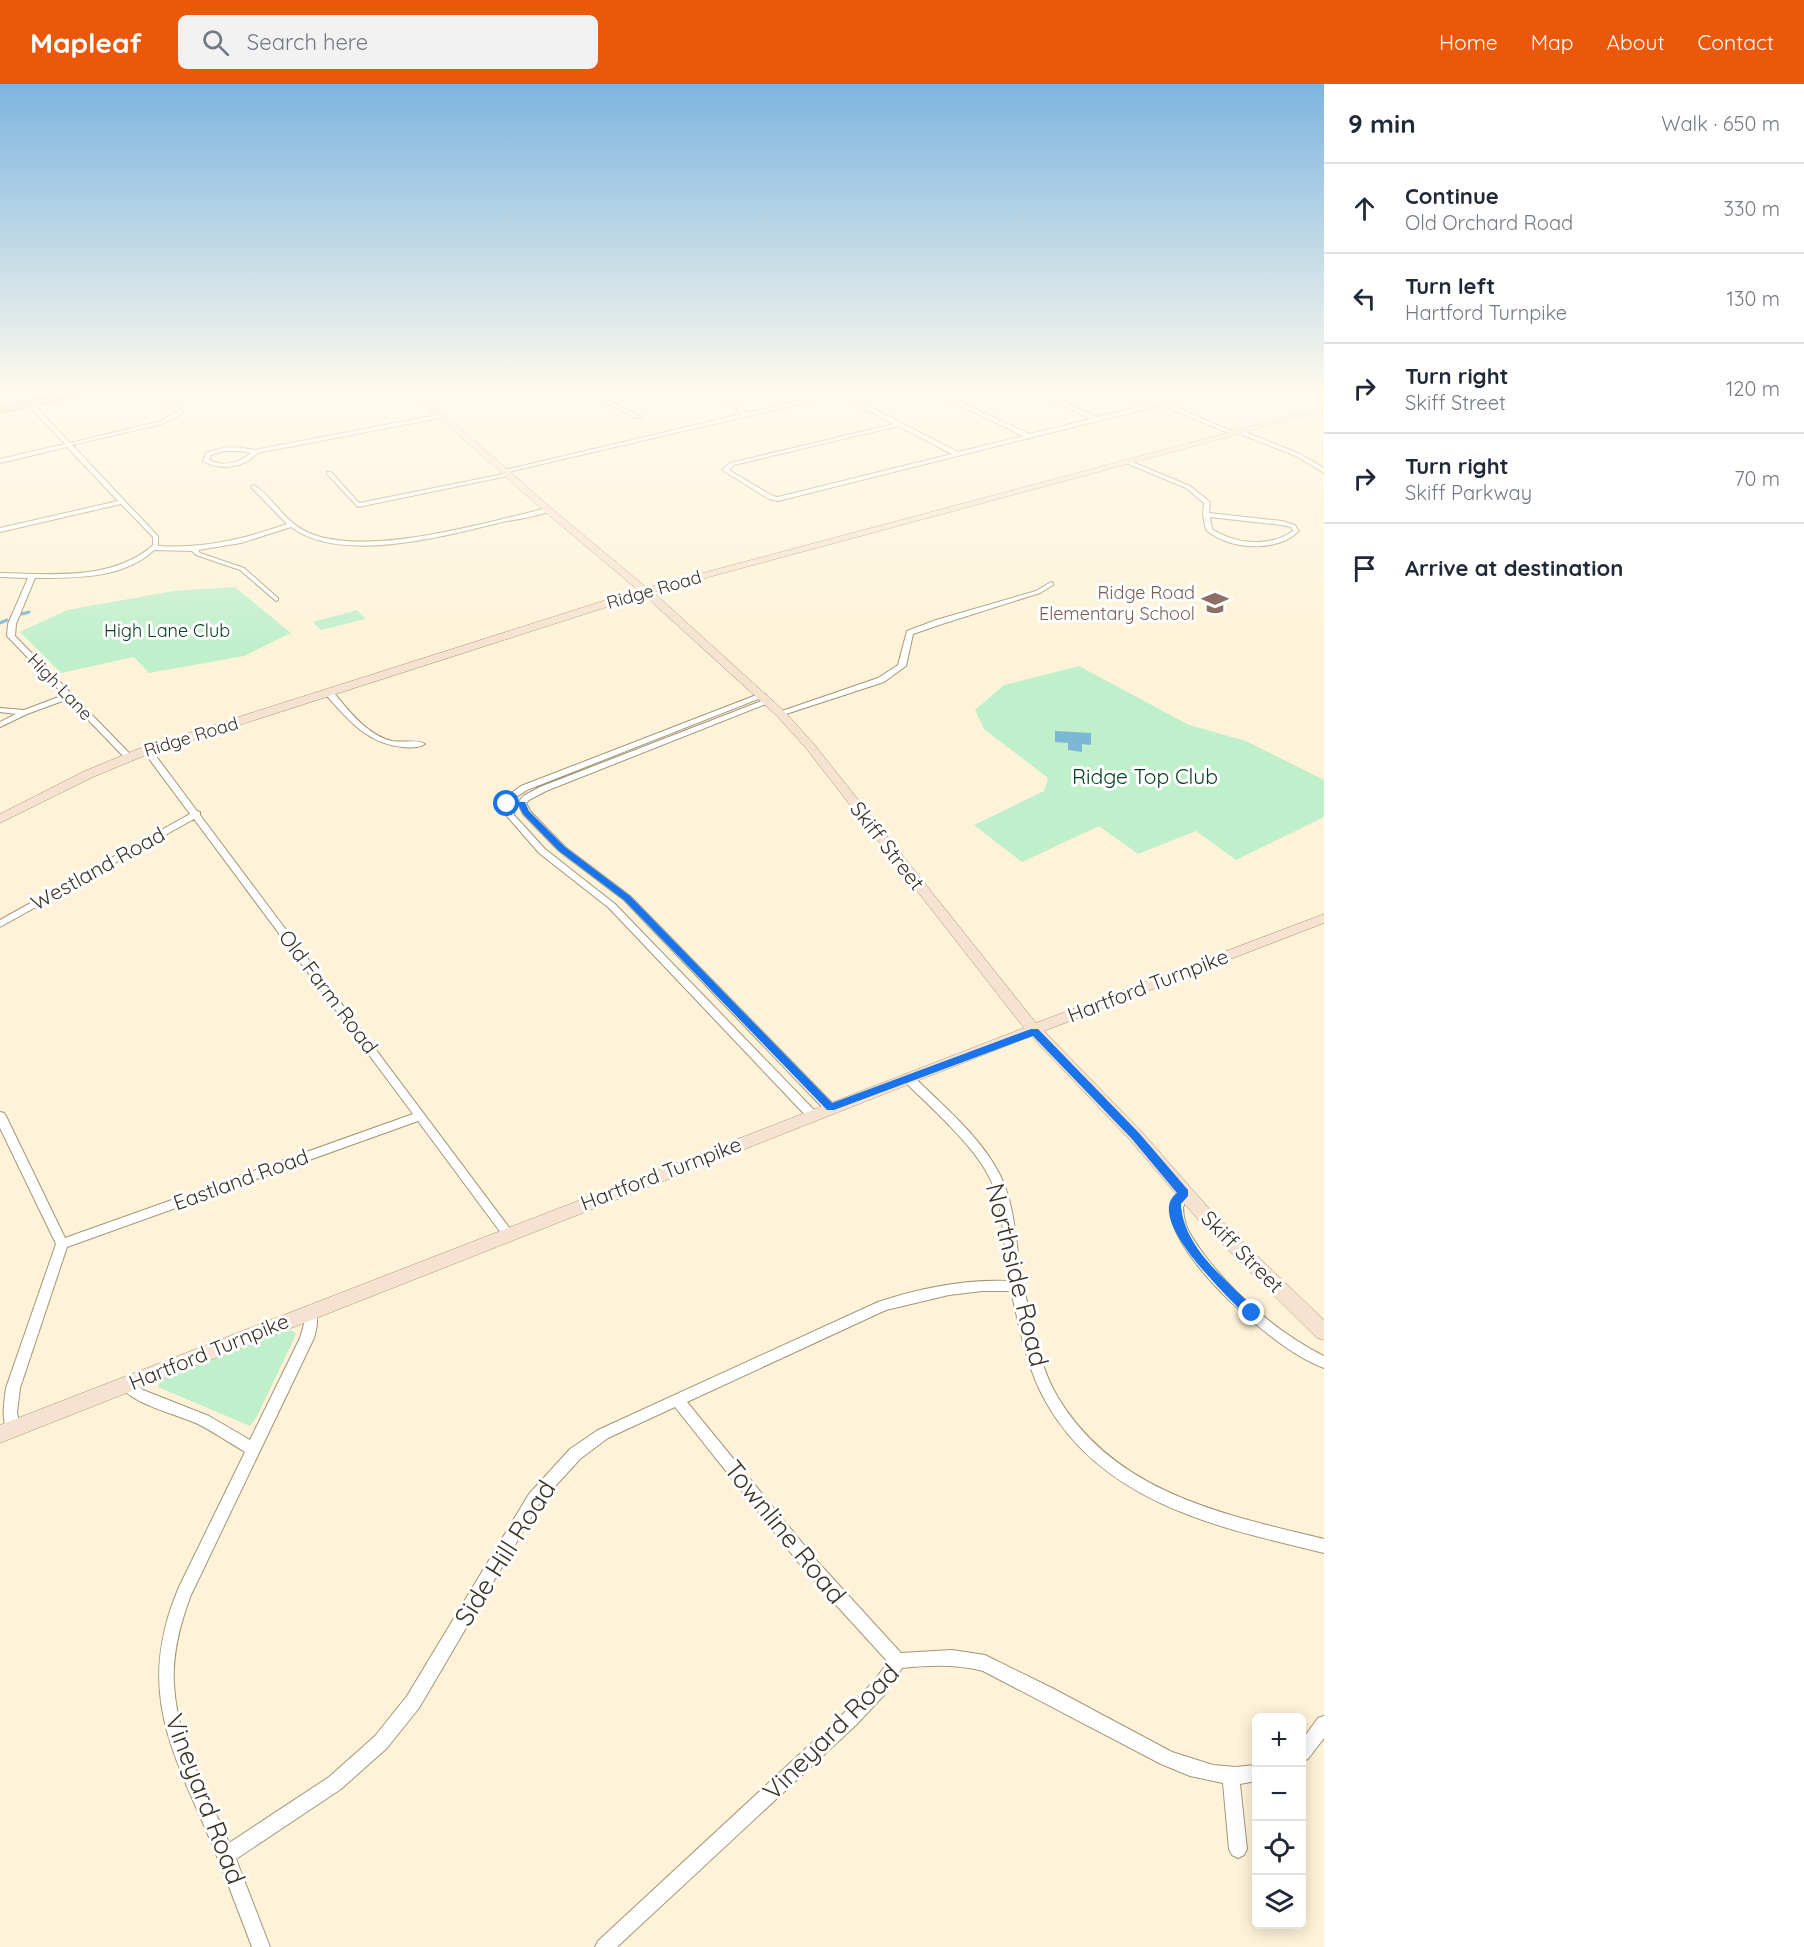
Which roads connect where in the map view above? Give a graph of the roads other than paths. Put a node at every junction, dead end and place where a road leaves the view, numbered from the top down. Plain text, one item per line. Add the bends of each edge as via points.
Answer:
1 (100, 480) edge
2 (335, 480) edge
3 (475, 480) edge
4 (515, 480) edge
5 (741, 480) edge
6 (854, 480) edge
7 (1061, 480) edge
8 (1171, 480) edge
9 (254, 487) dead end
10 (121, 502) junction
11 (548, 510) junction
12 (1206, 515) junction
13 (291, 525) junction
14 (0, 530) edge
15 (154, 548) junction
16 (195, 550) junction
17 (0, 575) edge
18 (32, 576) junction
19 (1051, 584) dead end
20 (645, 591) junction
21 (276, 599) dead end
22 (0, 636) edge
23 (11, 636) junction
24 (330, 694) junction
25 (68, 696) junction
26 (765, 699) junction
27 (0, 710) edge
28 (25, 712) junction
29 (780, 713) junction
30 (0, 725) edge
31 (421, 744) dead end
32 (635, 749) junction
33 (147, 750) junction
34 (129, 757) junction
35 (522, 803) junction
36 (507, 804) junction
37 (197, 814) junction
38 (0, 819) edge
39 (618, 890) junction
40 (601, 896) junction
41 (1324, 918) edge
42 (0, 924) edge
43 (655, 926) junction
44 (637, 934) junction
45 (1034, 1031) junction
46 (908, 1078) junction
47 (830, 1108) junction
48 (812, 1115) junction
49 (0, 1116) edge
50 (420, 1116) junction
51 (1185, 1193) junction
52 (508, 1234) junction
53 (62, 1244) junction
54 (1016, 1286) junction
55 (309, 1312) junction
56 (1324, 1332) edge
57 (1324, 1362) edge
58 (127, 1384) junction
59 (677, 1400) junction
60 (6, 1431) edge
61 (254, 1450) junction
62 (1324, 1546) edge
63 (897, 1661) junction
64 (1324, 1724) edge
65 (1306, 1748) edge
66 (1252, 1774) edge
67 (1231, 1777) junction
68 (1238, 1849) dead end
69 (226, 1855) junction
70 (261, 1947) edge
71 (604, 1947) edge

1 - 10 street
2 - 3 street via 358,505
4 - 11 main road, Skiff Street
5 - 6 street via 778,499
7 - 20 main road, Ridge Road
8 - 12 street via 1195,490 1207,502
9 - 13 street
10 - 14 street
10 - 15 street via 156,537
11 - 13 street via 397,541 358,544 317,538
11 - 20 main road, Skiff Street
12 - 12 street via 1279,522 1292,525 1296,531 1268,542 1233,541 1209,530
13 - 16 street via 236,543
15 - 16 street
15 - 18 street via 141,559 109,570
16 - 21 street via 242,569
17 - 18 street
18 - 23 street, High Lane via 12,624
19 - 29 street via 1038,592 910,633 902,666 881,680
20 - 24 main road, Ridge Road
20 - 26 main road, Skiff Street
22 - 23 street
23 - 25 street, High Lane
24 - 31 street via 374,738 394,745
24 - 33 main road, Ridge Road
25 - 28 street
25 - 34 street, High Lane
26 - 29 main road, Skiff Street
26 - 32 street
27 - 28 street
28 - 30 street
29 - 45 main road, Skiff Street
32 - 35 street via 543,789
32 - 36 street via 524,788
33 - 34 main road, Ridge Road
33 - 37 street, Old Farm Road
34 - 38 main road, Ridge Road
35 - 36 street
35 - 39 street via 525,812 562,849
36 - 40 street via 510,815 542,851
37 - 42 street, Westland Road
37 - 50 street, Old Farm Road
39 - 40 street
39 - 43 street
40 - 44 street
41 - 45 main road, Hartford Turnpike
43 - 44 street
43 - 47 street
44 - 48 street
45 - 46 main road, Hartford Turnpike
45 - 51 main road, Skiff Street via 1128,1127
46 - 47 main road, Hartford Turnpike
46 - 54 street, Northside Road via 972,1144 994,1175
47 - 48 main road, Hartford Turnpike
48 - 52 main road, Hartford Turnpike
49 - 53 street
50 - 52 street, Old Farm Road
50 - 53 street, Eastland Road
51 - 56 main road, Skiff Street
51 - 57 street via 1175,1204 1176,1217 1182,1234 1200,1259 1275,1333
52 - 55 main road, Hartford Turnpike
53 - 60 street via 14,1388
54 - 59 street, Side Hill Road via 961,1287 883,1306
54 - 62 street, Northside Road via 1032,1351 1053,1401 1096,1456 1135,1484 1176,1505
55 - 58 main road, Hartford Turnpike
55 - 61 street, Vineyard Road via 307,1338
58 - 60 main road, Hartford Turnpike
58 - 61 street via 138,1394 204,1420
59 - 63 street, Townline Road via 808,1561
59 - 69 street, Side Hill Road via 603,1434 551,1477 513,1531 413,1702 381,1742 335,1783
61 - 69 street, Vineyard Road via 184,1592 171,1626 167,1651 166,1688 174,1722
63 - 67 street, Vineyard Road via 934,1656 985,1663 1152,1751 1196,1769
63 - 71 street, Vineyard Road via 850,1719
64 - 65 street
66 - 67 street, Vineyard Road
67 - 68 street
69 - 70 street, Vineyard Road

